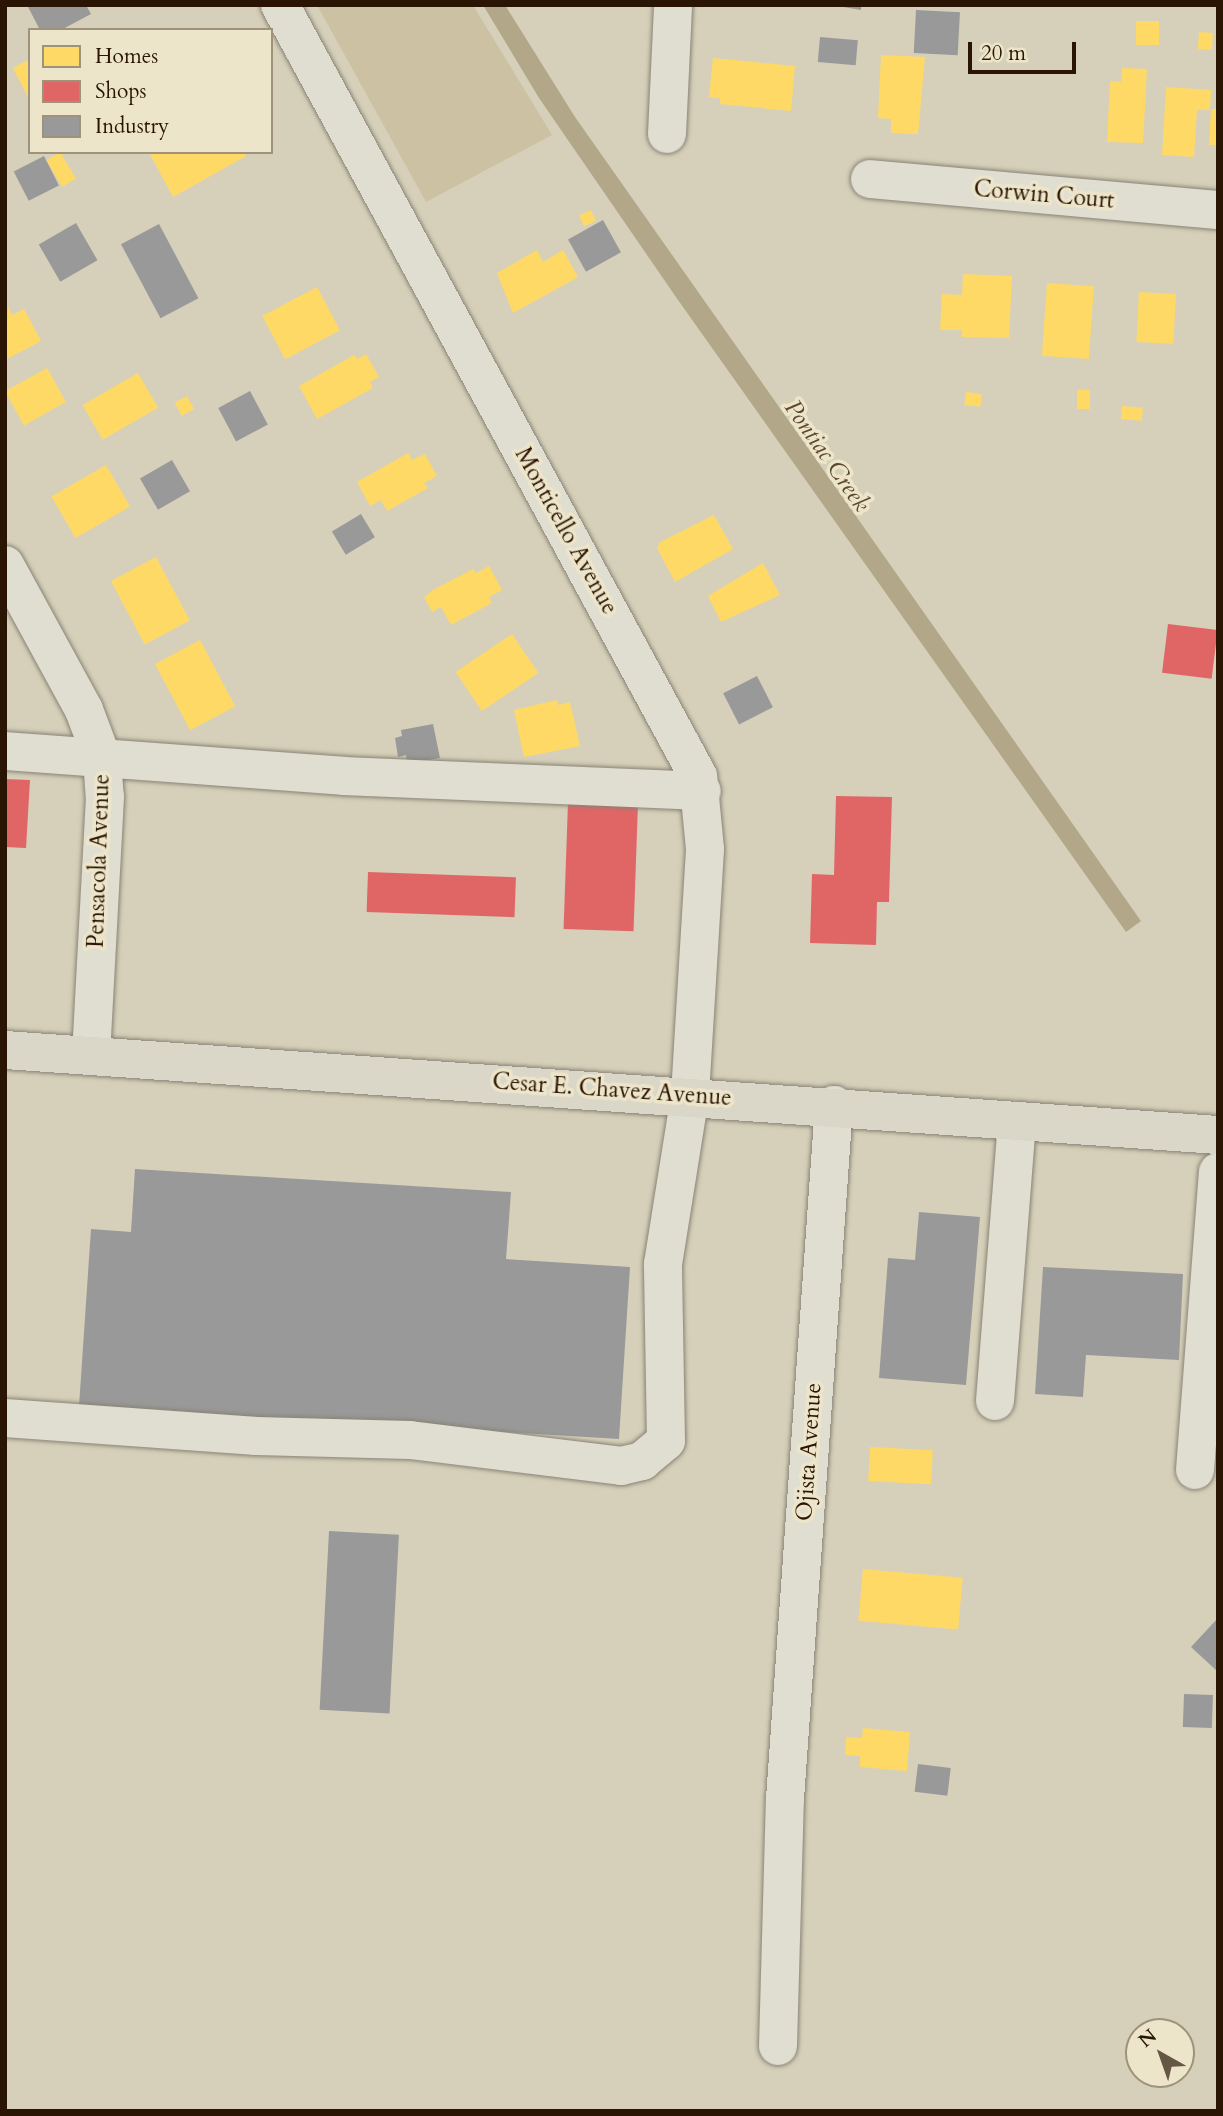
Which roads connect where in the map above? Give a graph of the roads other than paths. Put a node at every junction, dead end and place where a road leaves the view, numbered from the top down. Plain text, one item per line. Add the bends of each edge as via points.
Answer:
1 (281, 5) edge
2 (673, 5) edge
3 (667, 134) dead end
4 (870, 179) dead end
5 (1218, 211) edge
6 (5, 565) edge
7 (5, 751) edge
8 (102, 758) junction
9 (702, 791) junction
10 (5, 1050) edge
11 (91, 1055) junction
12 (690, 1095) junction
13 (834, 1105) junction
14 (1017, 1121) junction
15 (1218, 1135) edge
16 (1218, 1172) edge
17 (995, 1401) dead end
18 (5, 1418) edge
19 (1195, 1470) dead end
20 (778, 2046) dead end

1 - 9 street, Monticello Avenue via 693,765
2 - 3 street
4 - 5 street, Corwin Court
6 - 8 street, Pensacola Avenue via 84,710
7 - 8 street
8 - 9 street via 344,776
8 - 11 street, Pensacola Avenue via 106,797
9 - 12 street, Monticello Avenue via 705,849
10 - 11 main road, Cesar E. Chavez Avenue
11 - 12 main road, Cesar E. Chavez Avenue
12 - 13 main road, Cesar E. Chavez Avenue
12 - 18 street, Monticello Avenue via 663,1264 666,1441 642,1461 621,1466 410,1440 256,1436
13 - 14 main road, Cesar E. Chavez Avenue
13 - 20 street, Ojista Avenue via 785,1798
14 - 15 main road, Cesar E. Chavez Avenue
14 - 17 street
16 - 19 street

